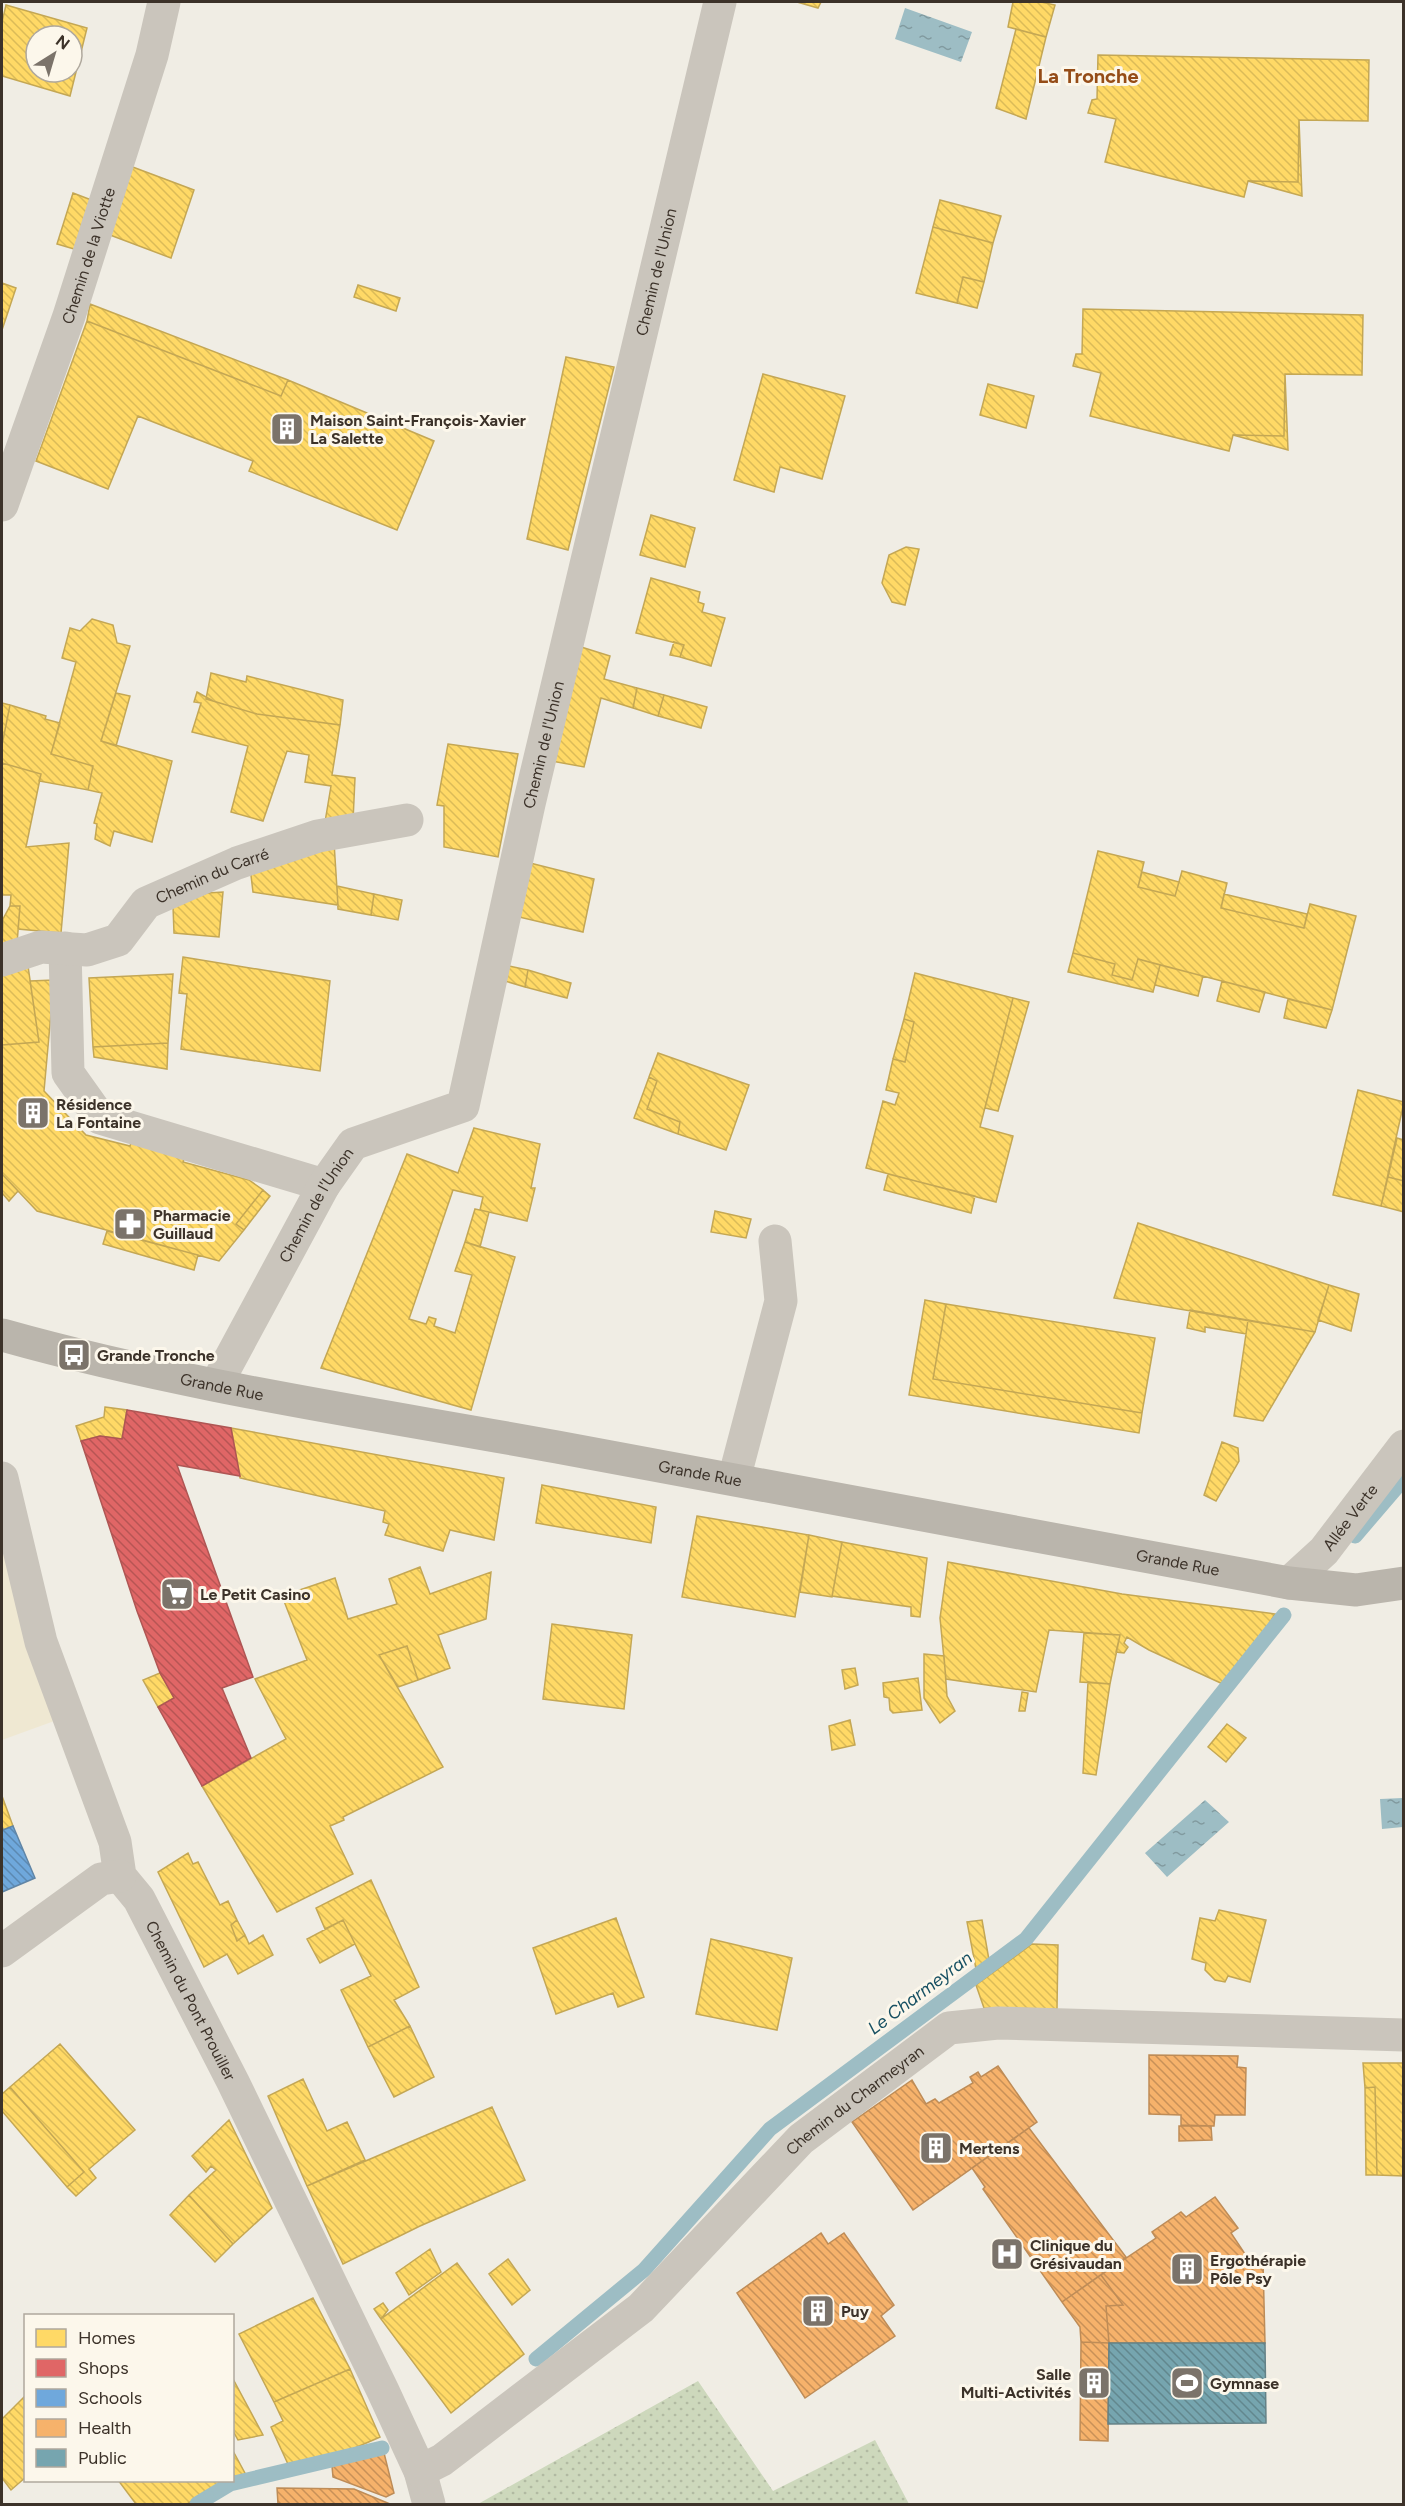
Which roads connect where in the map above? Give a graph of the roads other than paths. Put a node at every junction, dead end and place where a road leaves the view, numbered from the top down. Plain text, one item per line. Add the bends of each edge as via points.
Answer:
1 (164, 2) edge
2 (720, 2) edge
3 (2, 505) edge
4 (407, 820) dead end
5 (65, 948) junction
6 (2, 960) edge
7 (324, 1185) junction
8 (775, 1241) dead end
9 (2, 1335) edge
10 (216, 1385) junction
11 (1404, 1446) edge
12 (2, 1478) edge
13 (734, 1479) junction
14 (1289, 1583) junction
15 (1404, 1583) edge
16 (120, 1876) junction
17 (2, 1951) edge
18 (1404, 2035) edge
19 (420, 2471) junction
20 (429, 2505) edge

1 - 3 street, Chemin de la Viotte via 152,55 69,316
2 - 7 street, Chemin de l'Union via 529,804 463,1106 353,1144
4 - 5 street, Chemin du Carré via 318,836 237,863 146,903 118,940 87,950
5 - 6 street, Chemin du Carré via 41,946
5 - 7 street via 68,1072 100,1118
7 - 10 street, Chemin de l'Union
8 - 13 street via 781,1301
9 - 10 street, Grande Rue via 74,1355
10 - 13 street, Grande Rue
11 - 14 street, Allée Verte via 1324,1551
12 - 16 street via 41,1641 115,1842
13 - 14 street, Grande Rue
14 - 15 street, Grande Rue via 1356,1590
16 - 17 street via 100,1879
16 - 19 street, Chemin du Pont Prouiller via 139,1899 232,2082
18 - 19 street, Chemin du Charmeyran via 998,2023 949,2028 801,2139 641,2308 442,2460
19 - 20 street, Chemin du Pont Prouiller

